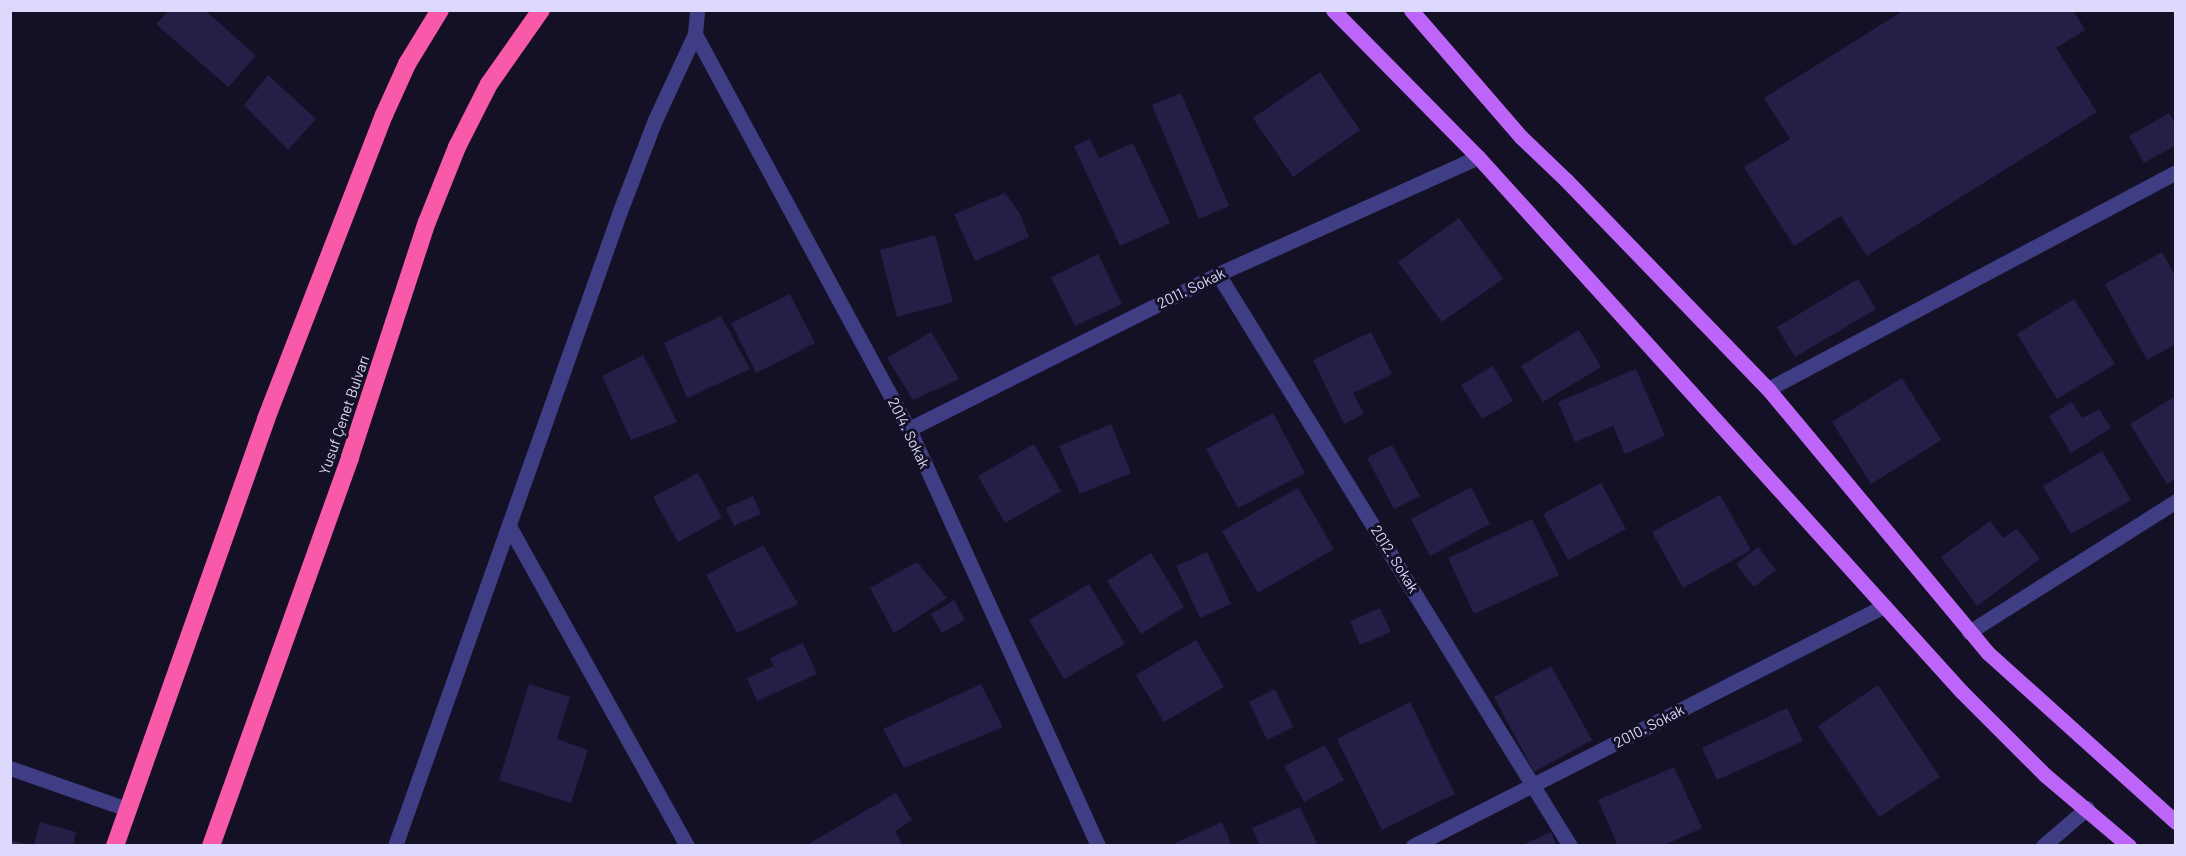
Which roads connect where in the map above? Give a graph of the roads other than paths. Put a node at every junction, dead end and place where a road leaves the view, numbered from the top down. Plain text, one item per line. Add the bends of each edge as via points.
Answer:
1 (440, 10) edge
2 (541, 10) edge
3 (697, 10) edge
4 (1333, 10) edge
5 (1411, 10) edge
6 (695, 34) junction
7 (1478, 156) junction
8 (2175, 172) edge
9 (1218, 274) junction
10 (1768, 389) junction
11 (909, 429) junction
12 (2175, 501) edge
13 (508, 526) junction
14 (1884, 606) junction
15 (1969, 632) junction
16 (10, 768) edge
17 (1535, 784) junction
18 (2087, 808) junction
19 (127, 809) junction
20 (2171, 814) edge
21 (115, 846) edge
22 (211, 846) edge
23 (395, 846) edge
24 (687, 846) edge
25 (1098, 846) edge
26 (1413, 846) edge
27 (1570, 846) edge
28 (2043, 846) edge
29 (2129, 846) edge

1 - 19 highway via 407,64 380,126 266,419
2 - 22 highway, Yusuf Çenet Bulvarı via 489,84 435,201 350,458
3 - 6 street
4 - 7 main road
5 - 10 main road via 1521,137
6 - 11 street, 2014. Sokak
6 - 13 street via 655,120 620,211
7 - 9 street, 2011. Sokak
7 - 14 main road
8 - 10 street
9 - 11 street, 2011. Sokak
9 - 17 street, 2012. Sokak
10 - 15 main road
11 - 25 street, 2014. Sokak
12 - 15 street
13 - 23 street
13 - 24 street
14 - 17 street, 2010. Sokak
14 - 18 main road via 2045,775
15 - 20 main road
16 - 19 street
17 - 26 street, 2010. Sokak
17 - 27 street, 2012. Sokak
18 - 28 street
18 - 29 main road
19 - 21 highway

